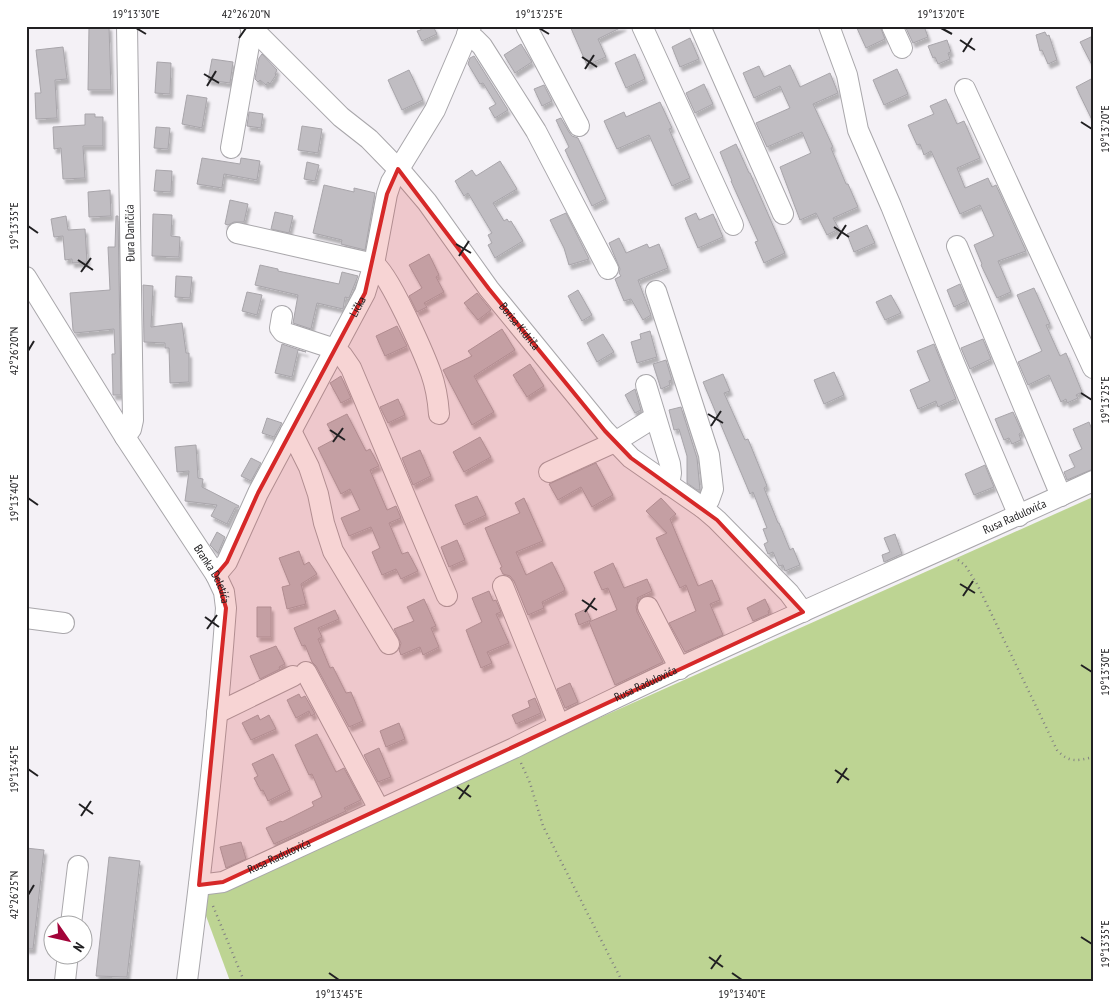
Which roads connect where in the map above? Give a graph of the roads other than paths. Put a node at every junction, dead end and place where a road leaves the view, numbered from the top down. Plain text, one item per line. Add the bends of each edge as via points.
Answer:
1 (127, 26) edge
2 (526, 26) edge
3 (642, 26) edge
4 (700, 26) edge
5 (829, 26) edge
6 (892, 26) edge
7 (251, 27) edge
8 (469, 30) edge
9 (902, 48) dead end
10 (965, 89) dead end
11 (579, 126) dead end
12 (231, 148) dead end
13 (398, 169) junction
14 (783, 214) dead end
15 (733, 225) dead end
16 (237, 233) dead end
17 (957, 246) dead end
18 (374, 264) junction
19 (608, 268) dead end
20 (26, 277) edge
21 (656, 292) dead end
22 (282, 316) dead end
23 (335, 349) junction
24 (1093, 368) edge
25 (646, 385) dead end
26 (440, 414) dead end
27 (655, 417) junction
28 (291, 431) junction
29 (125, 437) junction
30 (616, 442) junction
31 (548, 472) dead end
32 (1093, 481) edge
33 (669, 485) junction
34 (1061, 496) junction
35 (703, 508) junction
36 (1019, 516) junction
37 (216, 575) junction
38 (503, 586) dead end
39 (447, 596) dead end
40 (648, 607) dead end
41 (803, 612) junction
42 (26, 618) edge
43 (64, 623) dead end
44 (389, 644) dead end
45 (680, 669) junction
46 (217, 713) junction
47 (560, 725) junction
48 (379, 809) junction
49 (78, 866) dead end
50 (202, 885) junction
51 (72, 914) edge
52 (67, 964) edge
53 (65, 981) edge
54 (187, 981) edge

1 - 29 street, Đura Daničića via 132,420 131,429
2 - 11 street
3 - 15 street
4 - 14 street
5 - 36 street via 847,75 858,130
6 - 9 street
7 - 12 street
7 - 13 street, Borisa Kidriča
8 - 13 street, Lička via 435,110
8 - 19 street via 536,131
10 - 24 street
13 - 18 street, Lička via 387,194
13 - 30 street, Borisa Kidriča via 427,202 489,289
16 - 18 street
17 - 34 street
18 - 23 street, Lička via 365,293
18 - 26 street via 386,276 430,372
20 - 29 street, Branka Deletića
21 - 35 street via 709,455 713,489
22 - 23 street via 280,328 283,332
23 - 28 street, Lička
23 - 39 street via 351,368
25 - 27 street
27 - 30 street
27 - 33 street via 670,464
28 - 37 street, Lička via 258,493 228,562
28 - 44 street via 318,494 333,551
29 - 37 street, Branka Deletića
30 - 31 street
30 - 33 street, Borisa Kidriča via 631,458
32 - 34 street, Rusa Radulovića
33 - 35 street, Borisa Kidriča
34 - 36 street, Rusa Radulovića
35 - 41 street, Borisa Kidriča via 789,593
36 - 41 street, Rusa Radulovića
37 - 46 street, Branka Deletića via 224,592 226,608
38 - 47 street
40 - 45 street
41 - 45 street, Rusa Radulovića
42 - 43 street
45 - 47 street, Rusa Radulovića
46 - 48 street via 300,674
46 - 50 street, Branka Deletića
47 - 48 street, Rusa Radulovića
48 - 50 street, Rusa Radulovića via 223,882
49 - 51 street
50 - 54 street, Branka Deletića
52 - 53 street

